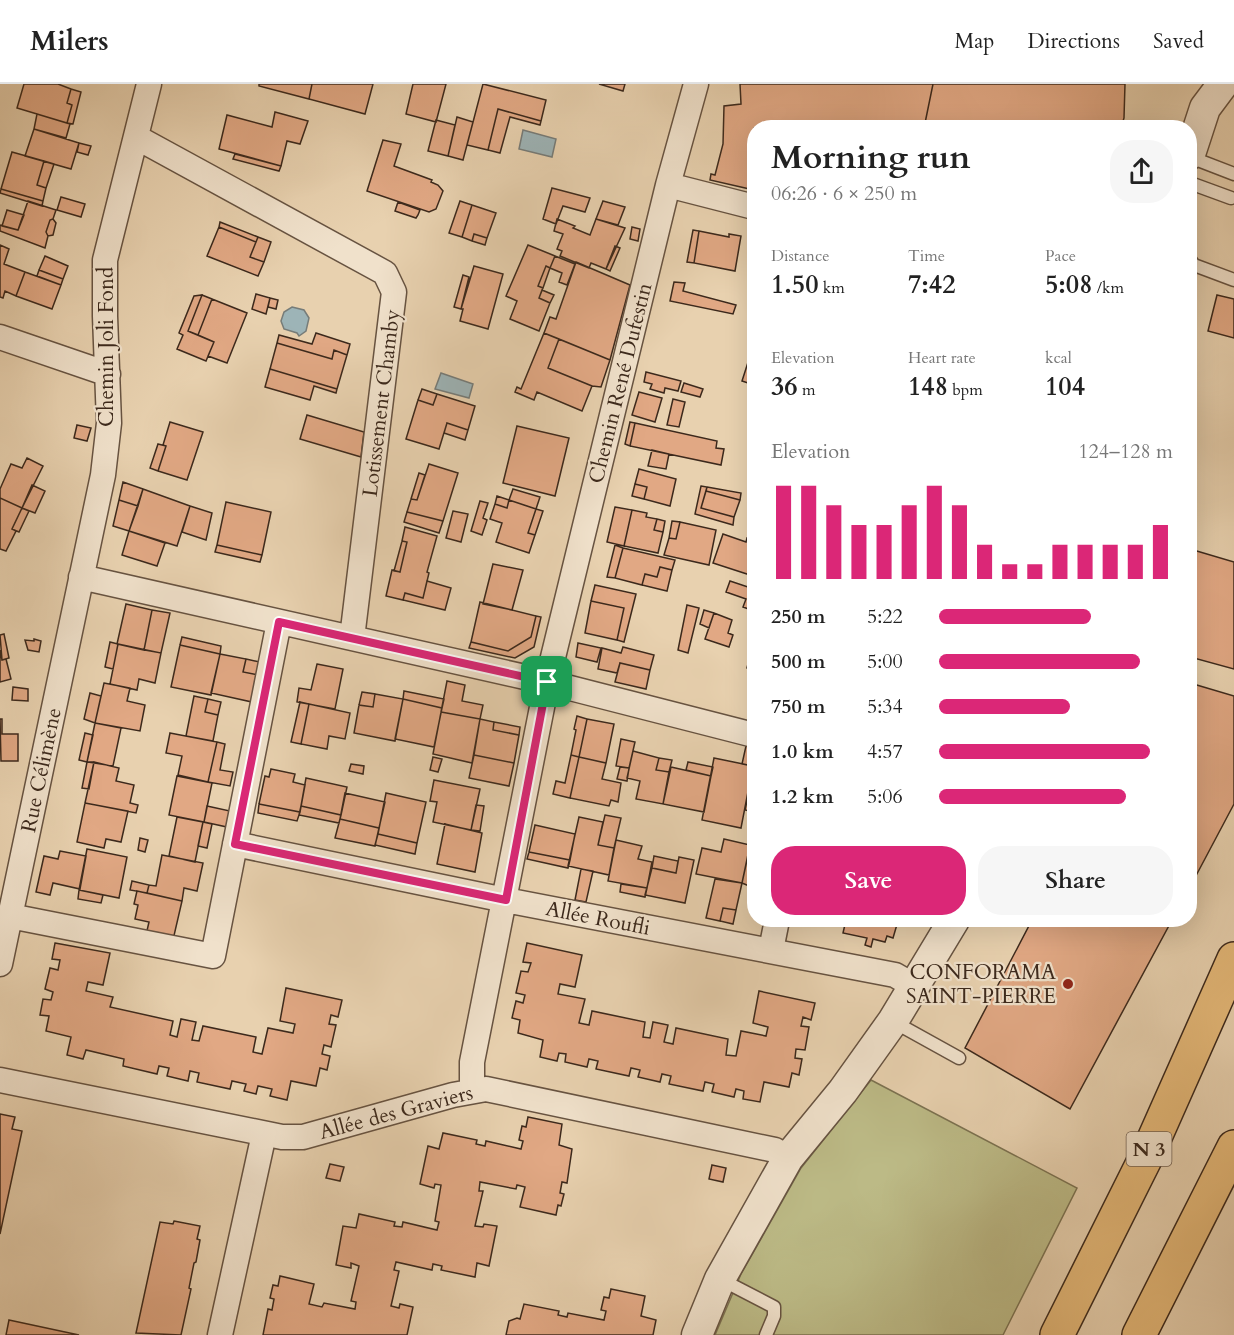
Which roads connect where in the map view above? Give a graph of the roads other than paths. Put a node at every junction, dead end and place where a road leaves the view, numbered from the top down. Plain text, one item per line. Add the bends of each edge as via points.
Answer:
1 (148, 84) edge
2 (696, 84) edge
3 (1223, 84) edge
4 (1205, 96) edge
5 (1197, 127) edge
6 (136, 137) junction
7 (1197, 158) edge
8 (1234, 174) edge
9 (668, 185) junction
10 (1197, 185) edge
11 (1233, 198) edge
12 (747, 205) edge
13 (1197, 266) edge
14 (1234, 280) edge
15 (0, 337) edge
16 (108, 374) junction
17 (81, 577) junction
18 (279, 622) junction
19 (352, 638) junction
20 (547, 682) junction
21 (747, 733) edge
22 (235, 844) junction
23 (506, 900) junction
24 (10, 916) junction
25 (776, 927) edge
26 (950, 927) edge
27 (771, 950) junction
28 (1234, 959) edge
29 (0, 964) edge
30 (914, 986) junction
31 (1234, 1006) edge
32 (893, 1021) junction
33 (959, 1059) dead end
34 (0, 1080) edge
35 (472, 1090) junction
36 (264, 1134) junction
37 (1234, 1147) edge
38 (788, 1158) junction
39 (1234, 1173) edge
40 (720, 1280) junction
41 (220, 1335) edge
42 (697, 1335) edge
43 (766, 1335) edge
44 (1058, 1335) edge
45 (1139, 1335) edge
46 (1146, 1335) edge

1 - 6 street, Chemin Joli Fond
2 - 9 street, Chemin René Dufestin
3 - 4 street
4 - 5 street
6 - 16 street, Chemin Joli Fond via 105,260
6 - 19 street, Lotissement Chamby via 385,273 394,292
7 - 8 lane
9 - 12 street
9 - 20 street, Chemin René Dufestin
10 - 11 lane
13 - 14 lane
15 - 16 street
16 - 17 street, Chemin Joli Fond via 109,423 103,475
17 - 18 street
17 - 24 street, Rue Célimène
18 - 19 street
18 - 22 street
19 - 20 street
20 - 21 street
20 - 23 street, Chemin René Dufestin
22 - 23 street, Allée Roufli
22 - 24 street via 213,956
23 - 27 street, Allée Roufli
23 - 35 street, Chemin René Dufestin via 472,1062
24 - 29 street, Rue Célimène
25 - 27 street
26 - 30 street
27 - 30 street, Allée Roufli via 895,975
28 - 44 highway, N 3 via 1147,1155
30 - 32 street
31 - 44 highway, N 3
32 - 33 lane
32 - 38 street
34 - 36 street, Allée des Graviers
35 - 36 street, Allée des Graviers via 303,1137
35 - 38 street, Allée des Graviers via 486,1089 764,1147
36 - 41 street
37 - 45 highway
38 - 40 street
39 - 46 highway
40 - 42 street
40 - 43 lane via 774,1306

